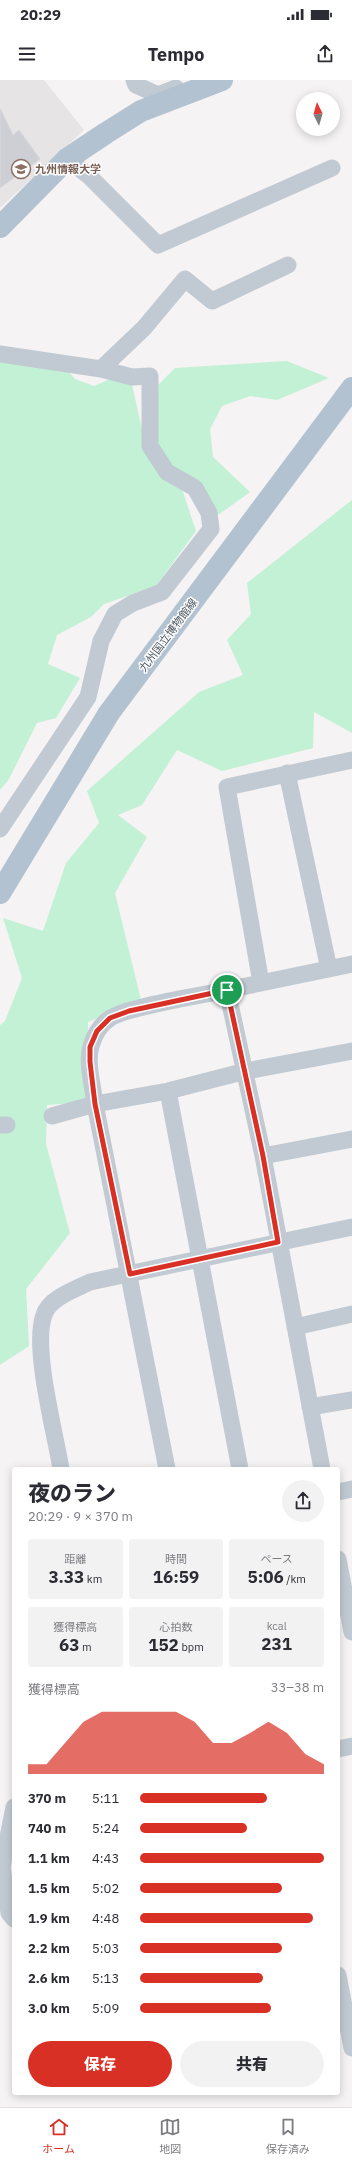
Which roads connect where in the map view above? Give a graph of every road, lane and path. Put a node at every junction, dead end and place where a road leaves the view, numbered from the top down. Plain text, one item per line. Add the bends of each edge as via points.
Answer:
1 (134, 80) edge
2 (216, 82) edge
3 (68, 159) junction
4 (332, 168) dead end
5 (0, 227) edge
6 (288, 265) dead end
7 (0, 354) edge
8 (101, 369) junction
9 (352, 388) edge
10 (352, 760) edge
11 (287, 773) junction
12 (0, 829) edge
13 (0, 893) edge
14 (352, 964) edge
15 (329, 969) junction
16 (261, 983) junction
17 (227, 990) junction
18 (352, 1051) edge
19 (246, 1071) junction
20 (168, 1091) junction
21 (95, 1104) junction
22 (52, 1116) dead end
23 (352, 1139) edge
24 (263, 1156) junction
25 (352, 1227) edge
26 (278, 1242) junction
27 (201, 1259) junction
28 (130, 1274) junction
29 (352, 1314) edge
30 (295, 1327) junction
31 (352, 1400) edge
32 (310, 1407) junction
33 (61, 1467) edge
34 (167, 1467) edge
35 (240, 1467) edge
36 (322, 1467) edge
37 (352, 1489) edge
38 (340, 1492) edge
39 (340, 1563) edge
40 (347, 1578) edge
41 (352, 1632) edge
42 (352, 1746) edge
43 (340, 1749) edge
44 (12, 1820) edge
45 (12, 1914) edge
46 (340, 1987) edge
47 (345, 2017) edge
48 (352, 2048) edge

1 - 2 street via 136,85 158,95 198,81
2 - 3 main road via 141,112
3 - 4 street via 89,176 158,245
3 - 5 main road
6 - 8 street via 212,300 185,278 144,328
7 - 8 street
8 - 12 street via 132,377 150,376 150,446 167,472 195,488 209,513 211,529 162,592 133,603 115,614 101,641 88,697
9 - 13 main road, 九州国立博物館線 via 110,713
10 - 11 street
11 - 15 street
11 - 16 street via 227,787
14 - 15 street
15 - 16 street
16 - 17 street
17 - 19 street
17 - 21 street via 129,1011 110,1018 97,1031 90,1047
18 - 19 street
19 - 20 street
19 - 24 street
20 - 21 street
20 - 27 street
21 - 22 street
21 - 28 street
23 - 24 street
24 - 26 street
25 - 26 street
26 - 27 street
26 - 30 street
27 - 28 street
27 - 35 street
28 - 33 street via 90,1282 59,1296 44,1314 40,1350
28 - 34 street
29 - 30 street
30 - 32 street
31 - 32 street
32 - 36 street
37 - 38 street
39 - 40 street
40 - 41 street
42 - 43 street
44 - 45 street via 2,1867
46 - 47 street
47 - 48 street

